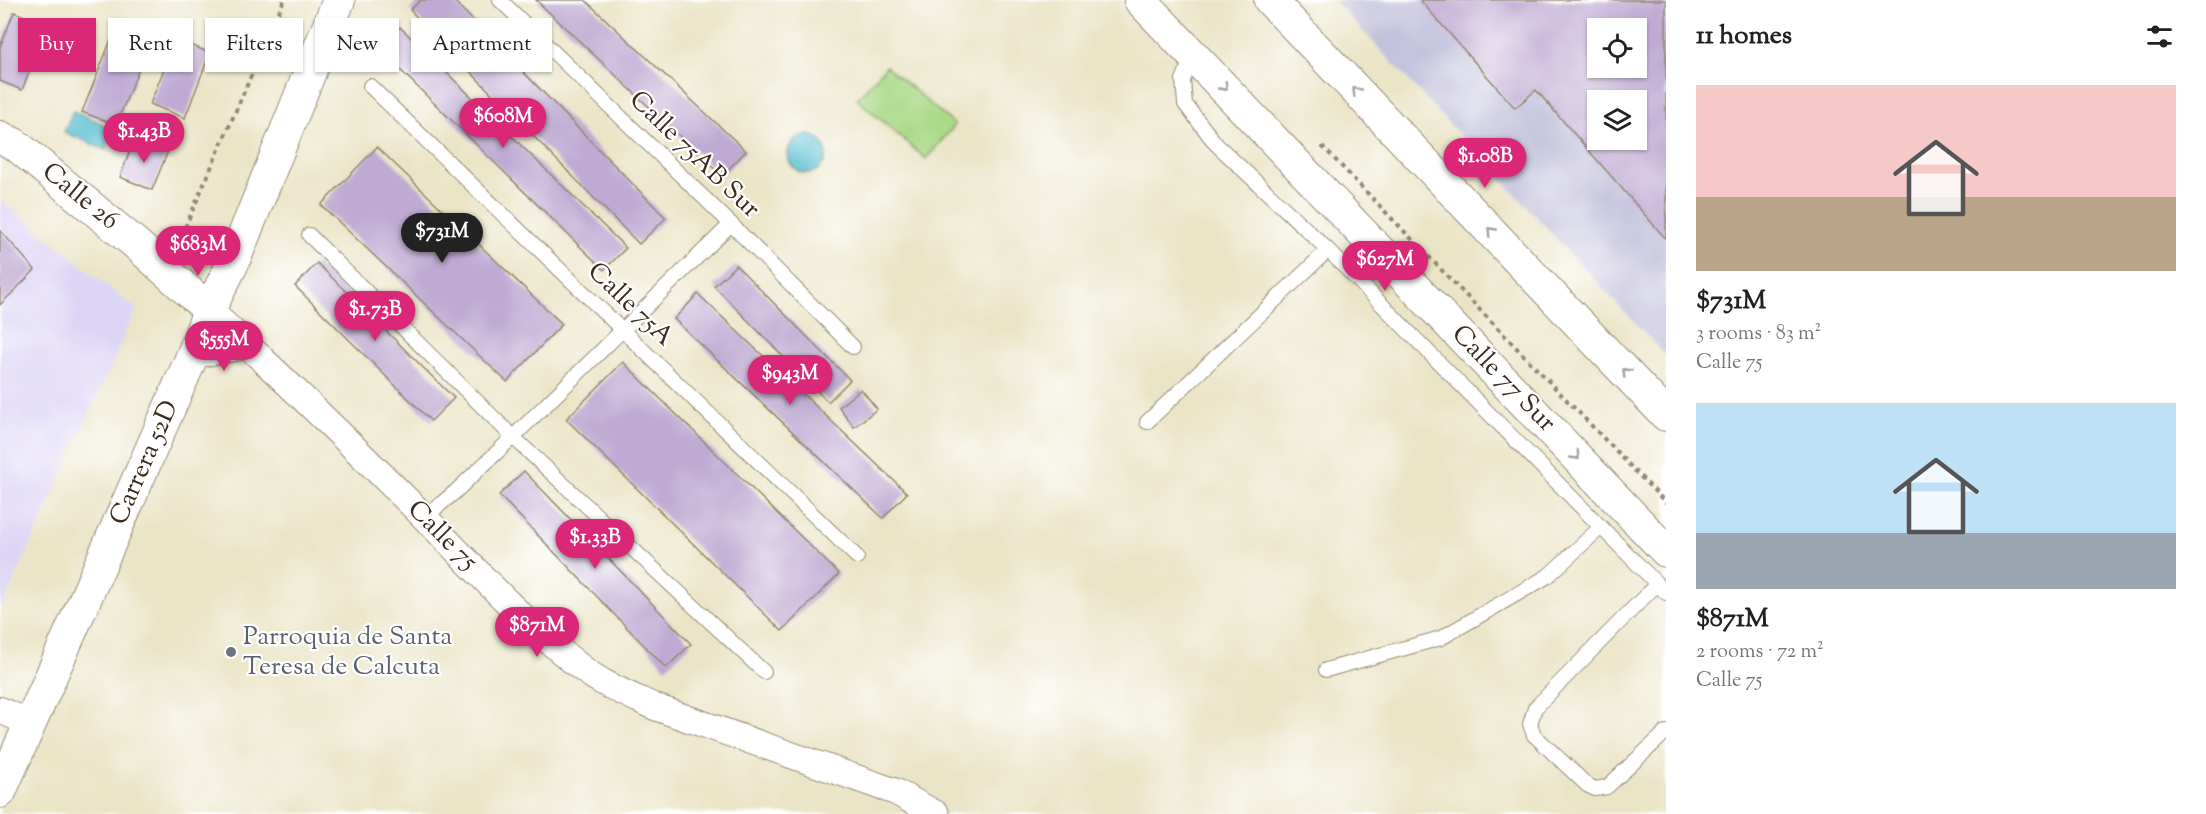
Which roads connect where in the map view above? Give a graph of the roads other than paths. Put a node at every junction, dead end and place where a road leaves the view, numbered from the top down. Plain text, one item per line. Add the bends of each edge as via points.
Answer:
1 (339, 0) edge
2 (500, 0) edge
3 (1140, 0) edge
4 (1270, 0) edge
5 (1193, 55) junction
6 (370, 86) dead end
7 (0, 137) edge
8 (731, 224) junction
9 (309, 235) dead end
10 (1328, 250) junction
11 (232, 265) junction
12 (167, 272) junction
13 (209, 310) junction
14 (622, 331) junction
15 (245, 343) junction
16 (854, 347) dead end
17 (194, 352) junction
18 (1666, 415) edge
19 (1147, 422) dead end
20 (513, 437) junction
21 (424, 518) junction
22 (1601, 526) junction
23 (1666, 551) edge
24 (857, 558) dead end
25 (1662, 588) edge
26 (1326, 670) dead end
27 (764, 672) dead end
28 (0, 710) edge
29 (32, 724) junction
30 (1666, 732) edge
31 (0, 792) edge
32 (936, 814) edge

1 - 11 street, Carrera 52D
2 - 8 lane, Calle 75AB Sur
3 - 5 street, Calle 77 Sur
18 -> 4 street
5 - 10 lane via 1183,80 1185,104 1216,144
5 -> 23 street, Calle 77 Sur
6 - 14 lane, Calle 75A
7 - 12 street, Calle 26 via 16,145
8 - 14 lane
8 - 16 lane, Calle 75AB Sur
9 - 20 lane
10 - 19 lane
10 - 22 lane
11 - 12 street
11 - 13 street, Carrera 52D
12 - 13 street, Calle 26
13 - 15 street, Calle 75
13 - 17 street, Carrera 52D
14 - 20 lane
14 - 24 lane, Calle 75A
15 - 17 street
15 - 21 street, Calle 75
17 - 29 street, Carrera 52D
20 - 21 lane
20 - 27 lane
21 - 32 street, Calle 75 via 508,603 580,667 616,689 655,707 896,792
22 - 25 lane
22 - 26 lane via 1548,576 1441,638
25 - 30 lane via 1535,708 1530,724 1534,735 1595,789 1607,787
28 - 29 street
29 - 31 street, Carrera 52D

